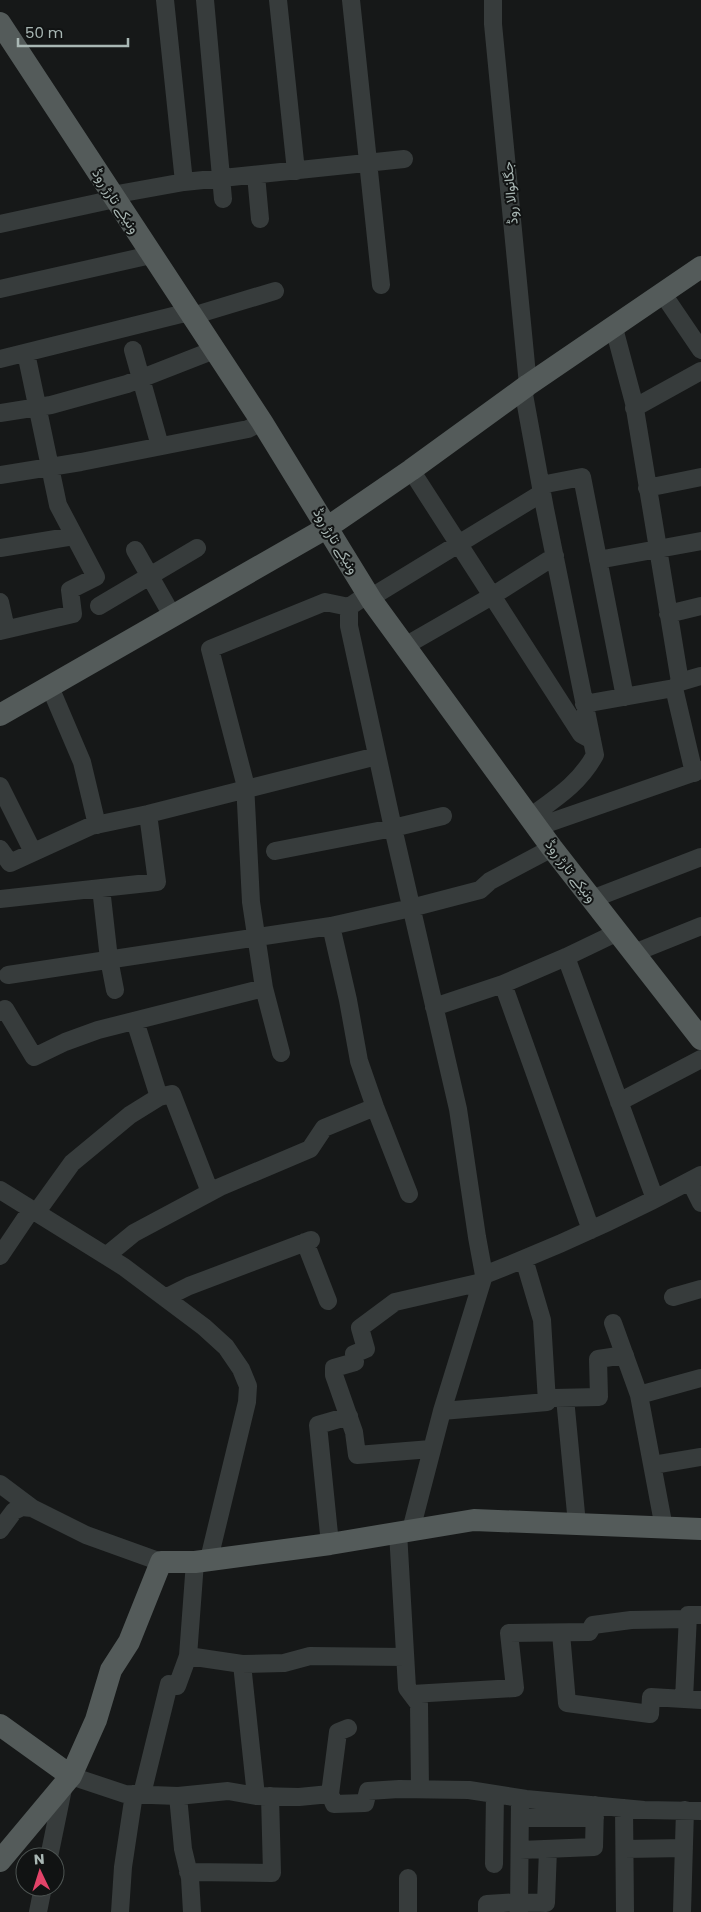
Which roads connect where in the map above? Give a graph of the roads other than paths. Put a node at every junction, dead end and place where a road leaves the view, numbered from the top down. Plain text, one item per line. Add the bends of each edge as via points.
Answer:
1 (164, 0) edge
2 (205, 0) edge
3 (278, 0) edge
4 (351, 0) edge
5 (493, 0) edge
6 (0, 24) edge
7 (404, 159) dead end
8 (368, 163) junction
9 (296, 172) junction
10 (256, 175) junction
11 (221, 179) junction
12 (184, 182) junction
13 (113, 197) junction
14 (223, 199) dead end
15 (260, 219) dead end
16 (0, 224) edge
17 (151, 255) junction
18 (701, 267) edge
19 (381, 285) dead end
20 (0, 289) edge
21 (275, 291) dead end
22 (663, 294) junction
23 (191, 314) junction
24 (614, 328) junction
25 (133, 350) dead end
26 (214, 350) junction
27 (701, 350) edge
28 (26, 353) junction
29 (0, 359) edge
30 (701, 372) edge
31 (141, 379) junction
32 (526, 387) junction
33 (38, 407) junction
34 (634, 408) junction
35 (0, 413) edge
36 (262, 422) junction
37 (160, 446) junction
38 (51, 467) junction
39 (411, 470) junction
40 (0, 475) edge
41 (701, 477) edge
42 (647, 488) junction
43 (542, 489) junction
44 (328, 528) junction
45 (74, 536) junction
46 (701, 540) edge
47 (458, 544) junction
48 (0, 548) edge
49 (197, 548) dead end
50 (657, 549) junction
51 (135, 550) dead end
52 (555, 556) junction
53 (598, 560) junction
54 (150, 576) junction
55 (369, 596) junction
56 (492, 596) junction
57 (0, 602) edge
58 (99, 606) dead end
59 (701, 606) edge
60 (349, 607) junction
61 (668, 614) junction
62 (173, 618) junction
63 (3, 630) edge
64 (405, 646) junction
65 (701, 676) edge
66 (677, 685) junction
67 (50, 687) junction
68 (624, 697) junction
69 (584, 704) junction
70 (0, 716) edge
71 (592, 740) junction
72 (377, 756) junction
73 (698, 771) edge
74 (0, 786) edge
75 (246, 790) junction
76 (148, 814) junction
77 (443, 816) dead end
78 (533, 822) junction
79 (97, 825) junction
80 (393, 828) junction
81 (552, 848) junction
82 (0, 849) edge
83 (275, 851) dead end
84 (33, 852) junction
85 (701, 857) edge
86 (101, 888) junction
87 (0, 899) edge
88 (592, 899) junction
89 (411, 908) junction
90 (331, 926) junction
91 (701, 926) edge
92 (618, 932) junction
93 (256, 937) junction
94 (634, 953) junction
95 (566, 958) junction
96 (109, 959) junction
97 (8, 975) dead end
98 (503, 984) junction
99 (264, 988) junction
100 (115, 990) dead end
101 (434, 1007) junction
102 (0, 1012) edge
103 (135, 1021) junction
104 (701, 1039) edge
105 (281, 1053) dead end
106 (701, 1058) edge
107 (159, 1098) junction
108 (619, 1102) junction
109 (375, 1107) junction
110 (696, 1178) edge
111 (0, 1190) edge
112 (210, 1192) junction
113 (409, 1194) dead end
114 (656, 1199) junction
115 (701, 1203) edge
116 (34, 1212) junction
117 (591, 1230) junction
118 (0, 1256) edge
119 (106, 1256) junction
120 (524, 1260) junction
121 (483, 1278) junction
122 (701, 1289) edge
123 (673, 1297) dead end
124 (165, 1298) junction
125 (328, 1301) dead end
126 (613, 1323) dead end
127 (624, 1355) junction
128 (701, 1378) edge
129 (639, 1396) junction
130 (547, 1398) junction
131 (565, 1398) junction
132 (442, 1411) junction
133 (349, 1416) junction
134 (431, 1448) junction
135 (701, 1457) edge
136 (653, 1465) junction
137 (0, 1484) edge
138 (32, 1508) junction
139 (577, 1524) junction
140 (664, 1528) junction
141 (0, 1530) edge
142 (701, 1530) edge
143 (404, 1531) junction
144 (330, 1544) junction
145 (202, 1561) junction
146 (162, 1562) junction
147 (694, 1617) edge
148 (561, 1633) junction
149 (188, 1656) junction
150 (405, 1657) junction
151 (242, 1664) junction
152 (412, 1694) junction
153 (692, 1699) edge
154 (0, 1725) edge
155 (348, 1728) dead end
156 (68, 1780) junction
157 (420, 1789) junction
158 (138, 1794) junction
159 (330, 1794) junction
160 (494, 1794) junction
161 (178, 1796) junction
162 (263, 1796) junction
163 (520, 1798) junction
164 (624, 1808) junction
165 (693, 1810) edge
166 (595, 1812) junction
167 (520, 1818) junction
168 (51, 1847) edge
169 (684, 1848) junction
170 (548, 1849) junction
171 (624, 1849) junction
172 (520, 1850) junction
173 (0, 1861) edge
174 (494, 1864) dead end
175 (188, 1872) junction
176 (408, 1878) dead end
177 (41, 1897) edge
178 (519, 1907) edge
179 (38, 1912) edge
180 (120, 1912) edge
181 (192, 1912) edge
182 (408, 1912) edge
183 (487, 1912) edge
184 (625, 1912) edge
185 (682, 1912) edge

1 - 12 street
2 - 11 street
3 - 9 street
4 - 8 street
5 - 32 street, جگانوالا روڈ
6 - 13 main road, ونیکے تارڑ روڈ
7 - 8 street
8 - 9 street
8 - 19 street
9 - 10 street
10 - 11 street
10 - 15 street
11 - 12 street
11 - 14 street
12 - 13 street
13 - 16 street
13 - 17 main road, ونیکے تارڑ روڈ
17 - 20 street
17 - 23 main road, ونیکے تارڑ روڈ
18 - 22 main road
21 - 23 street
22 - 24 main road
22 - 27 street
23 - 26 main road, ونیکے تارڑ روڈ
23 - 28 street
24 - 32 main road
24 - 34 street
25 - 31 street
26 - 31 street
26 - 36 main road, ونیکے تارڑ روڈ
28 - 29 street
28 - 33 street
30 - 34 street
31 - 33 street
31 - 37 street
32 - 39 main road
32 - 43 street, جگانوالا روڈ
33 - 35 street
33 - 38 street
34 - 42 street
36 - 37 street via 248,429
36 - 44 main road, ونیکے تارڑ روڈ
37 - 38 street
38 - 40 street
38 - 45 street via 58,505
39 - 44 main road
39 - 47 street
41 - 42 street
42 - 50 street
43 - 47 street
43 - 52 street, جگانوالا روڈ
43 - 53 street via 582,477
44 - 55 main road, ونیکے تارڑ روڈ
44 - 62 main road
45 - 48 street
45 - 63 street via 96,577 70,590 73,614
46 - 50 street
47 - 55 street
47 - 56 street
49 - 54 street
50 - 53 street
50 - 61 street
51 - 54 street
52 - 56 street
52 - 69 street, جگانوالا روڈ
53 - 68 street
54 - 58 street
54 - 62 street
55 - 60 street
55 - 64 main road, ونیکے تارڑ روڈ
56 - 64 street
56 - 71 street via 581,734
57 - 63 street
59 - 61 street
60 - 72 street via 349,626
60 - 75 street via 325,602 210,648
61 - 66 street
62 - 67 main road
64 - 78 main road, ونیکے تارڑ روڈ
65 - 66 street
66 - 68 street
66 - 73 street
67 - 70 main road
67 - 79 street via 82,762
68 - 69 street
69 - 71 street, جگانوالا روڈ
71 - 78 street, جگانوالا روڈ via 594,755 588,767
72 - 75 street
72 - 80 street
73 - 78 street
74 - 84 street
75 - 76 street
75 - 93 street via 251,902
76 - 79 street
76 - 86 street via 157,882
77 - 80 street
78 - 81 main road, ونیکے تارڑ روڈ
79 - 84 street
80 - 83 street
80 - 89 street
81 - 88 main road, ونیکے تارڑ روڈ
81 - 89 street via 490,881 480,890
82 - 84 street via 10,863
85 - 88 street
86 - 87 street
86 - 96 street
88 - 92 main road, ونیکے تارڑ روڈ
89 - 90 street
89 - 101 street
90 - 93 street
90 - 109 street via 359,1061
91 - 94 street
92 - 94 main road, ونیکے تارڑ روڈ
92 - 95 street
93 - 96 street
93 - 99 street
94 - 104 main road, ونیکے تارڑ روڈ
95 - 98 street
95 - 108 street
96 - 97 street
96 - 100 street
98 - 101 street
98 - 117 street
99 - 103 street
99 - 105 street
101 - 121 street via 458,1110
102 - 103 street via 5,1009 34,1057 98,1030
103 - 107 street
106 - 108 street
107 - 112 street via 172,1094
107 - 116 street via 130,1116 72,1163
108 - 114 street
109 - 112 street via 324,1128 310,1149
109 - 113 street
110 - 114 street
110 - 115 street
111 - 116 street
112 - 119 street via 134,1233
114 - 117 street
116 - 118 street
116 - 119 street
117 - 120 street
119 - 124 street
120 - 121 street
120 - 130 street via 542,1320
121 - 132 street
121 - 133 street via 395,1302 360,1328 366,1349 354,1354 356,1362 334,1368
122 - 123 street
124 - 125 street via 308,1241
124 - 145 street via 226,1347 248,1386 247,1402
126 - 127 street
127 - 129 street
127 - 131 street via 598,1360 599,1396
128 - 129 street
129 - 136 street
130 - 131 street
130 - 132 street via 548,1402
131 - 139 street
132 - 134 street
133 - 134 street via 357,1455
133 - 144 street via 318,1425
134 - 143 street
135 - 136 street
136 - 140 street
137 - 138 street
138 - 141 street via 22,1507 14,1511
138 - 146 street via 86,1535
139 - 140 main road
139 - 143 main road via 474,1520
140 - 142 main road
143 - 144 main road
143 - 150 street
144 - 145 main road
145 - 146 main road
145 - 149 street
146 - 156 main road via 128,1642 111,1670 96,1720
147 - 148 street via 631,1620 593,1625 589,1632
147 - 153 street
148 - 152 street via 509,1633 515,1688
148 - 153 street via 567,1703 650,1714 651,1697
149 - 151 street
149 - 158 street via 177,1686 169,1684
150 - 151 street via 310,1656 284,1663
150 - 152 street via 407,1688
151 - 162 street
152 - 157 street via 419,1704
154 - 156 main road
155 - 159 street via 338,1732
156 - 158 street via 125,1794
156 - 168 street
156 - 173 main road
157 - 159 street via 368,1791 365,1803 334,1804
157 - 160 street
158 - 161 street
158 - 180 street via 123,1867
159 - 162 street
160 - 163 street
160 - 174 street
161 - 162 street via 228,1791
161 - 175 street
162 - 175 street via 272,1873
163 - 166 street
163 - 167 street
164 - 165 street
164 - 166 street
164 - 171 street
165 - 169 street
166 - 167 street
166 - 170 street via 594,1847
167 - 172 street
169 - 171 street
169 - 185 street
170 - 172 street
170 - 178 street via 546,1903
171 - 184 street
172 - 178 street
175 - 181 street
176 - 182 street
177 - 179 street
178 - 183 street via 487,1904

